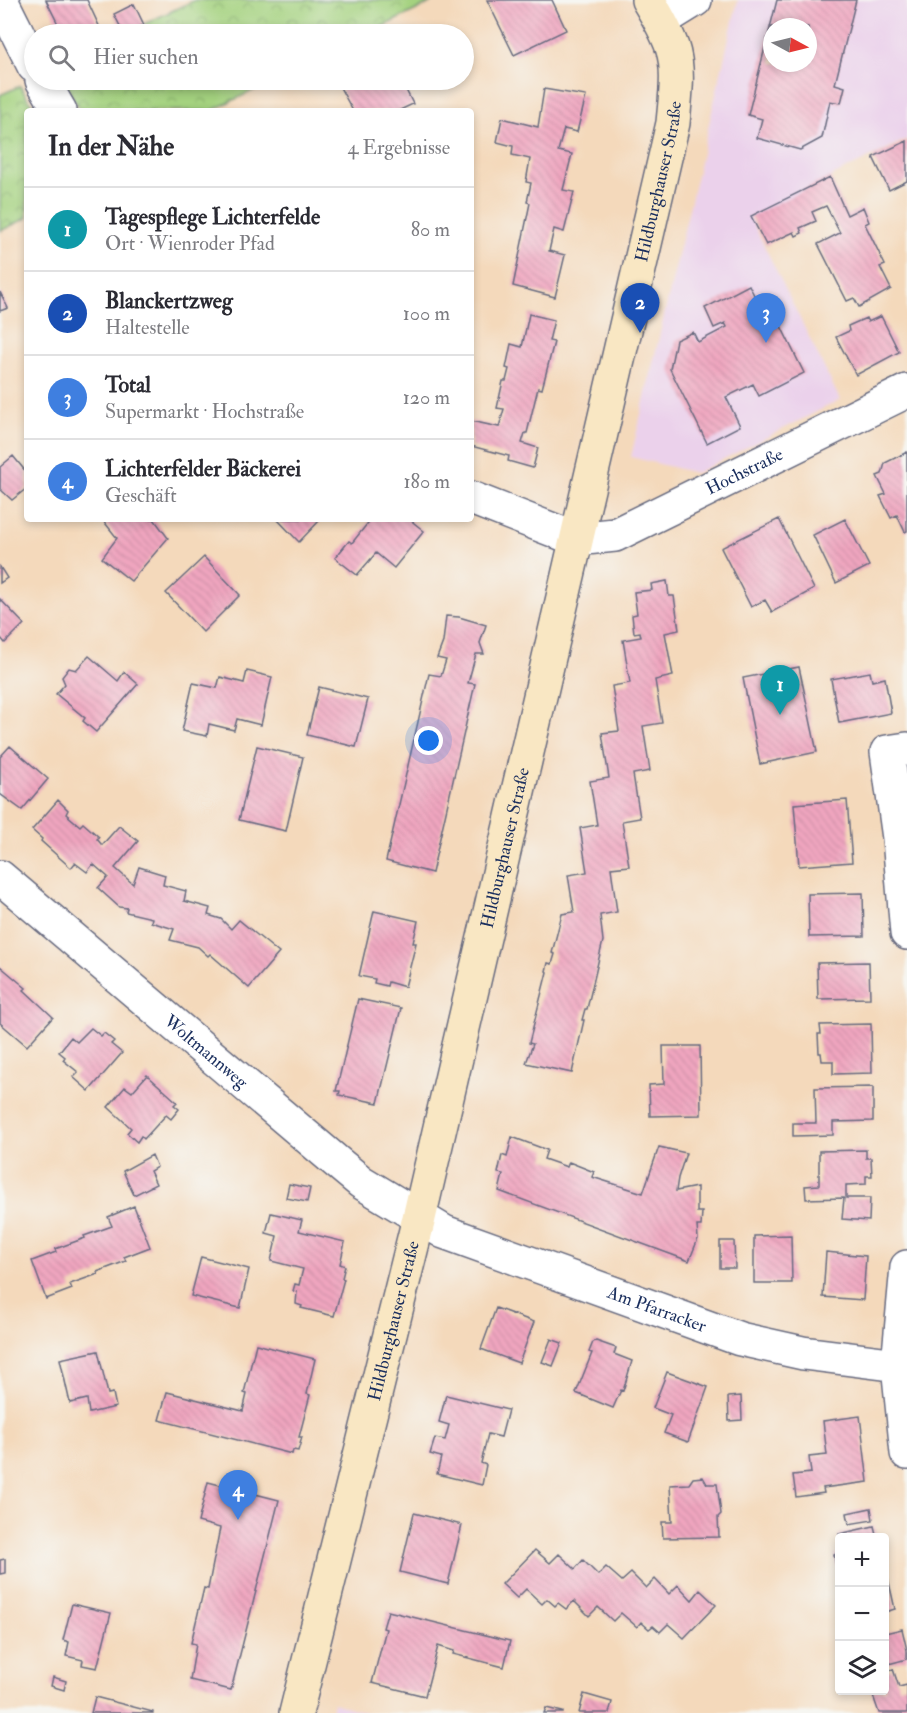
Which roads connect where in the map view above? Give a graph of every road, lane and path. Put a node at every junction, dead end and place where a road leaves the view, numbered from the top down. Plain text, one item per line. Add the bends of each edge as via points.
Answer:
1 (1, 0) edge
2 (695, 0) edge
3 (655, 11) edge
4 (24, 46) edge
5 (48, 90) edge
6 (58, 108) edge
7 (907, 391) edge
8 (474, 499) edge
9 (576, 539) junction
10 (897, 750) edge
11 (0, 877) edge
12 (907, 933) edge
13 (419, 1218) junction
14 (907, 1268) edge
15 (902, 1366) edge
16 (907, 1453) edge
17 (296, 1713) edge

1 - 4 street
2 - 3 street, Hildburghauser Straße
3 - 9 main road, Hildburghauser Straße via 673,49 673,123
5 - 6 street
7 - 9 street, Hochstraße via 615,535
8 - 9 street
9 - 13 main road, Hildburghauser Straße
10 - 12 street
11 - 13 street, Woltmannweg via 338,1163
13 - 15 street, Am Pfarracker via 444,1232 740,1339 803,1353
13 - 17 main road, Hildburghauser Straße
14 - 15 street
15 - 16 street

